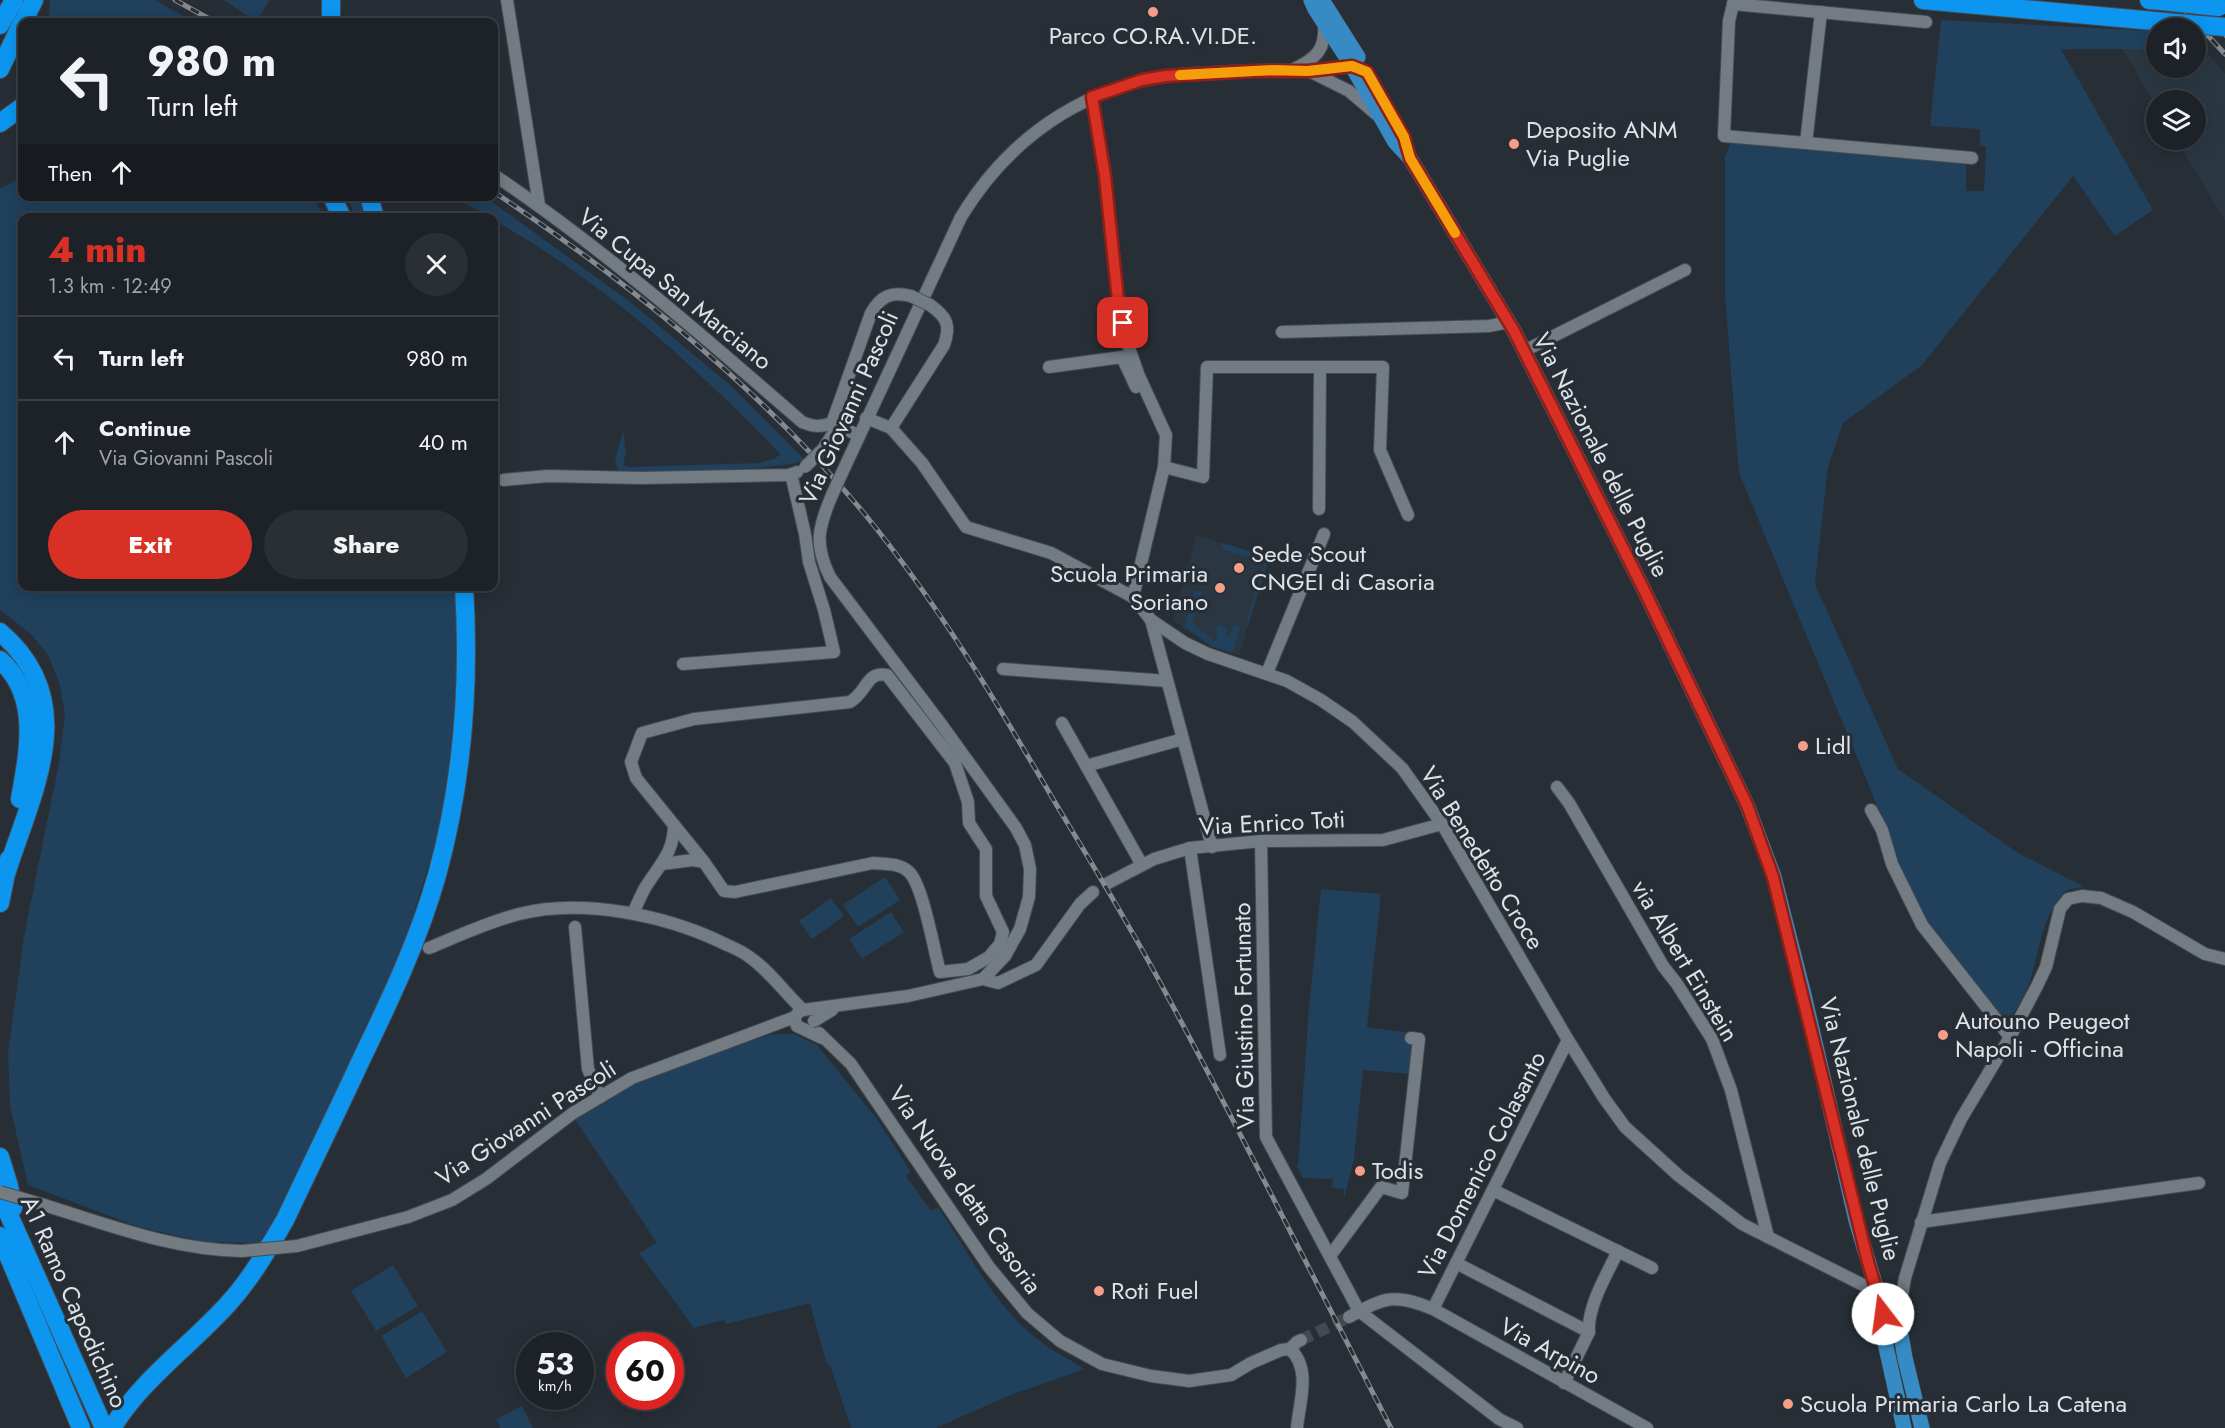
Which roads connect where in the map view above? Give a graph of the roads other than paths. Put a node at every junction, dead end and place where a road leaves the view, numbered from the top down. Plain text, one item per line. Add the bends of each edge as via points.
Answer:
1 (14, 0) edge
2 (34, 0) edge
3 (331, 0) edge
4 (507, 0) edge
5 (1311, 0) edge
6 (1322, 0) edge
7 (1923, 0) edge
8 (2155, 1) edge
9 (1733, 2) edge
10 (2222, 7) edge
11 (1821, 12) junction
12 (25, 18) edge
13 (331, 18) edge
14 (1324, 22) junction
15 (1926, 22) dead end
16 (0, 25) edge
17 (2225, 27) edge
18 (18, 33) edge
19 (1359, 67) junction
20 (0, 69) edge
21 (1293, 70) junction
22 (1308, 71) junction
23 (1326, 78) junction
24 (1092, 97) junction
25 (18, 110) edge
26 (1384, 121) junction
27 (0, 123) edge
28 (1806, 143) junction
29 (1410, 158) junction
30 (1972, 158) dead end
31 (498, 178) edge
32 (539, 205) junction
33 (1684, 270) dead end
34 (1509, 322) junction
35 (1282, 332) dead end
36 (1524, 351) junction
37 (1049, 367) dead end
38 (1320, 367) junction
39 (866, 418) junction
40 (1158, 419) junction
41 (835, 425) junction
42 (891, 429) junction
43 (858, 435) junction
44 (1164, 467) junction
45 (791, 474) junction
46 (503, 480) dead end
47 (1319, 509) dead end
48 (1408, 515) dead end
49 (1324, 534) dead end
50 (464, 591) edge
51 (1134, 597) junction
52 (1151, 620) junction
53 (0, 632) edge
54 (0, 660) edge
55 (683, 664) dead end
56 (1003, 669) dead end
57 (1267, 674) junction
58 (1167, 681) junction
59 (1062, 723) dead end
60 (1183, 740) junction
61 (1086, 766) junction
62 (1557, 787) dead end
63 (1871, 810) dead end
64 (674, 825) junction
65 (1442, 825) junction
66 (1261, 841) junction
67 (1212, 846) junction
68 (1190, 848) junction
69 (704, 862) junction
70 (662, 864) junction
71 (1142, 865) junction
72 (7, 871) junction
73 (1108, 883) dead end
74 (1093, 892) dead end
75 (0, 903) edge
76 (633, 913) junction
77 (575, 927) dead end
78 (429, 948) dead end
79 (2225, 959) edge
80 (984, 979) junction
81 (803, 1019) junction
82 (2010, 1037) junction
83 (1411, 1038) dead end
84 (1568, 1041) junction
85 (1220, 1055) dead end
86 (600, 1097) junction
87 (0, 1157) edge
88 (2199, 1183) dead end
89 (1493, 1190) junction
90 (0, 1193) edge
91 (1921, 1222) junction
92 (8, 1234) edge
93 (1768, 1237) junction
94 (1618, 1251) junction
95 (1330, 1256) junction
96 (1456, 1263) junction
97 (1652, 1268) dead end
98 (1433, 1309) junction
99 (1354, 1314) junction
100 (1888, 1315) junction
101 (1589, 1332) junction
102 (1301, 1340) tunnel mouth
103 (1290, 1349) junction
104 (1887, 1354) junction
105 (1905, 1358) junction
106 (1564, 1383) junction
107 (81, 1428) edge
108 (104, 1428) edge
109 (112, 1428) edge
110 (1297, 1428) edge
111 (1517, 1428) edge
112 (1647, 1428) edge
113 (1904, 1428) edge
114 (1922, 1428) edge

1 - 16 highway
2 - 12 highway
3 - 13 highway
4 - 32 street
5 - 14 main road, Via Nazionale delle Puglie
6 - 19 main road, Via Nazionale delle Puglie
7 - 17 highway, bridge
8 - 10 highway, bridge
9 - 11 street
9 - 28 street via 1724,136
11 - 15 street
11 - 28 street
14 - 19 main road, Via Nazionale delle Puglie
14 - 21 street via 1321,50
18 - 20 highway
19 - 22 street
19 - 23 street via 1347,76
19 - 26 main road, Via Nazionale delle Puglie
19 - 29 main road, Via Nazionale delle Puglie via 1404,137
21 - 22 street, Via Giovanni Pascoli
21 - 24 street, Via Giovanni Pascoli via 1166,76
22 - 23 street
23 - 26 street via 1358,97
24 - 39 street, Via Giovanni Pascoli via 1031,134 972,197 949,238
24 - 40 street via 1118,300 1128,345
25 - 27 highway
26 - 29 main road, Via Nazionale delle Puglie via 1395,142
28 - 30 street
29 - 34 main road, Via Nazionale delle Puglie
31 - 32 street, Via Cupa San Marciano
32 - 41 street, Via Cupa San Marciano via 683,319 802,422 821,427
33 - 36 street
34 - 35 street via 1489,326
34 - 36 main road, Via Nazionale delle Puglie
36 - 100 main road, Via Nazionale delle Puglie via 1750,813 1776,888 1856,1220
37 - 40 street via 1122,357 1141,400
38 - 44 street via 1207,367 1203,477
38 - 47 street
38 - 48 street via 1383,368 1380,450
39 - 42 street, Via Benedetto Croce
39 - 43 street, Via Giovanni Pascoli
40 - 44 street via 1166,435
41 - 42 street, bridge via 876,306 892,294 911,296 930,305 939,311 948,330 944,345
41 - 43 street
41 - 45 street, bridge via 823,449 805,467
42 - 51 street, Via Benedetto Croce via 922,463 966,527 1051,553
43 - 80 street, Via Giovanni Pascoli, bridge via 821,520 821,555 830,577 1016,828 1030,869 1029,897 1020,929 1005,956
44 - 51 street
45 - 46 street via 548,476
45 - 55 street via 809,562 834,651
49 - 57 street
50 - 109 highway via 465,717 459,769 437,875 402,972 264,1257 230,1303 134,1397
51 - 52 street, Via Benedetto Croce
52 - 57 street, Via Benedetto Croce via 1208,654
52 - 58 street
53 - 72 highway via 20,651 34,674 43,698 46,724 37,776
54 - 72 highway via 20,689 29,720
56 - 58 street
57 - 65 street, Via Benedetto Croce via 1287,681 1353,722 1402,768
58 - 60 street
59 - 61 street
60 - 61 street
60 - 67 street
61 - 71 street
62 - 93 street, via Albert Einstein via 1663,966 1712,1039 1731,1090
63 - 82 street via 1918,924
64 - 69 street
64 - 69 street via 636,778 631,762 642,733 693,719 850,702 861,695 873,676 887,675 955,763 968,802 969,823 986,849 986,896 1003,932 1000,944 989,957 968,969 940,972 918,886 909,871 893,864 873,863 735,892 724,891
64 - 70 street via 674,838
65 - 66 street, Via Enrico Toti via 1383,840
65 - 84 street, Via Benedetto Croce
66 - 67 street, Via Enrico Toti
66 - 95 street, Via Giustino Fortunato via 1266,1137
67 - 68 street, Via Enrico Toti
68 - 71 street, Via Enrico Toti
68 - 85 street
69 - 70 street
70 - 76 street
71 - 73 street, Via Enrico Toti
72 - 75 highway
74 - 80 street via 1036,965 998,983
76 - 78 street, Via Nuova detta Casoria via 565,908 520,914
76 - 81 street, Via Nuova detta Casoria via 710,937 747,955 769,973
77 - 86 street via 588,1069
79 - 82 street via 2205,954 2101,898 2068,899 2060,909 2046,967
80 - 81 street, Via Giovanni Pascoli via 839,1007
81 - 86 street, Via Giovanni Pascoli via 757,1031 632,1078
81 - 103 street, Via Nuova detta Casoria via 851,1064 989,1268 1027,1313 1060,1341 1102,1364 1189,1381 1231,1375
82 - 91 street via 1961,1119 1940,1163
83 - 95 street via 1419,1039 1402,1193 1381,1187
84 - 89 street, Via Domenico Colasanto
84 - 93 street, Via Benedetto Croce via 1625,1127 1679,1176 1742,1224
86 - 90 street, Via Giovanni Pascoli, bridge via 452,1200 408,1217 297,1246 242,1251 186,1247
87 - 92 highway via 9,1186
88 - 91 street
89 - 94 street
89 - 96 street, Via Domenico Colasanto
90 - 92 highway, A1 Ramo Capodichino
91 - 100 street via 1903,1298
92 - 107 highway, A1 Ramo Capodichino
92 - 108 highway, A1 Ramo Capodichino
93 - 100 street, Via Benedetto Croce
94 - 97 street
94 - 101 street via 1600,1289 1588,1323
95 - 99 street, Via Giustino Fortunato
96 - 98 street, Via Domenico Colasanto
96 - 101 street
98 - 99 street, Via Arpino via 1409,1299 1391,1299
98 - 106 street, Via Arpino
99 - 111 street
100 - 104 main road
100 - 105 main road
101 - 106 street
102 - 103 street
103 - 110 street via 1297,1358 1304,1386
104 - 105 main road via 1894,1349
104 - 113 main road
105 - 114 main road
106 - 112 street, Via Arpino

